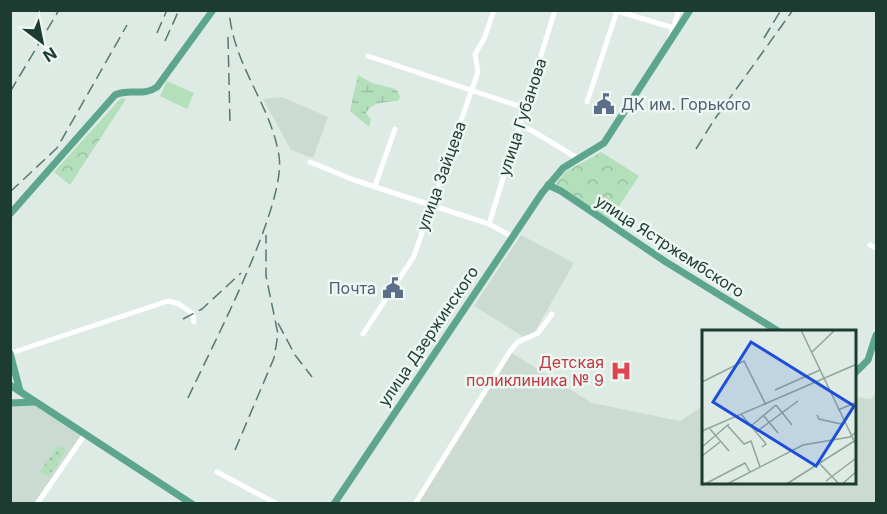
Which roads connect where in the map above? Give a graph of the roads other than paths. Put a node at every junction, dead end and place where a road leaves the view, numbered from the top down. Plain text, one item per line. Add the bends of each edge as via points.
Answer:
1 (213, 10) edge
2 (494, 10) edge
3 (555, 10) edge
4 (617, 10) edge
5 (679, 10) edge
6 (690, 10) edge
7 (675, 29) junction
8 (368, 56) dead end
9 (472, 92) junction
10 (587, 102) dead end
11 (525, 108) junction
12 (518, 126) junction
13 (395, 129) dead end
14 (579, 159) junction
15 (310, 162) dead end
16 (548, 185) junction
17 (375, 186) junction
18 (430, 206) junction
19 (10, 214) edge
20 (489, 224) junction
21 (511, 236) junction
22 (870, 245) dead end
23 (876, 248) edge
24 (552, 314) dead end
25 (194, 322) dead end
26 (776, 330) edge
27 (363, 334) dead end
28 (876, 335) edge
29 (11, 358) edge
30 (857, 370) edge
31 (10, 386) edge
32 (20, 392) junction
33 (10, 403) edge
34 (37, 403) junction
35 (85, 434) junction
36 (217, 472) dead end
37 (37, 504) edge
38 (192, 504) edge
39 (277, 504) edge
40 (334, 504) edge
41 (415, 504) edge

1 - 19 main road via 157,87 145,93 115,95
2 - 9 street, улица Зайцева via 475,54 479,68
3 - 11 street, улица Губанова
4 - 7 street
4 - 10 street
5 - 7 street
6 - 7 main road, улица Дзержинского
7 - 14 main road, улица Дзержинского via 604,143
8 - 9 street
9 - 11 street
9 - 18 street, улица Зайцева
11 - 12 street, улица Губанова
12 - 14 street via 566,148
12 - 20 street, улица Губанова
13 - 17 street
14 - 16 main road, улица Дзержинского via 563,168
15 - 17 street
16 - 21 main road, улица Дзержинского
16 - 26 main road, улица Ястржембского
17 - 18 street
18 - 20 street
18 - 27 street, улица Зайцева via 410,263
20 - 21 street
21 - 40 main road, улица Дзержинского
22 - 23 street
24 - 41 street via 538,333 518,342 510,351
25 - 29 street via 192,313 168,301
28 - 30 main road via 868,360
29 - 32 main road
31 - 32 main road
32 - 34 main road
33 - 34 main road
34 - 35 main road
35 - 37 street
35 - 38 main road
36 - 39 street

